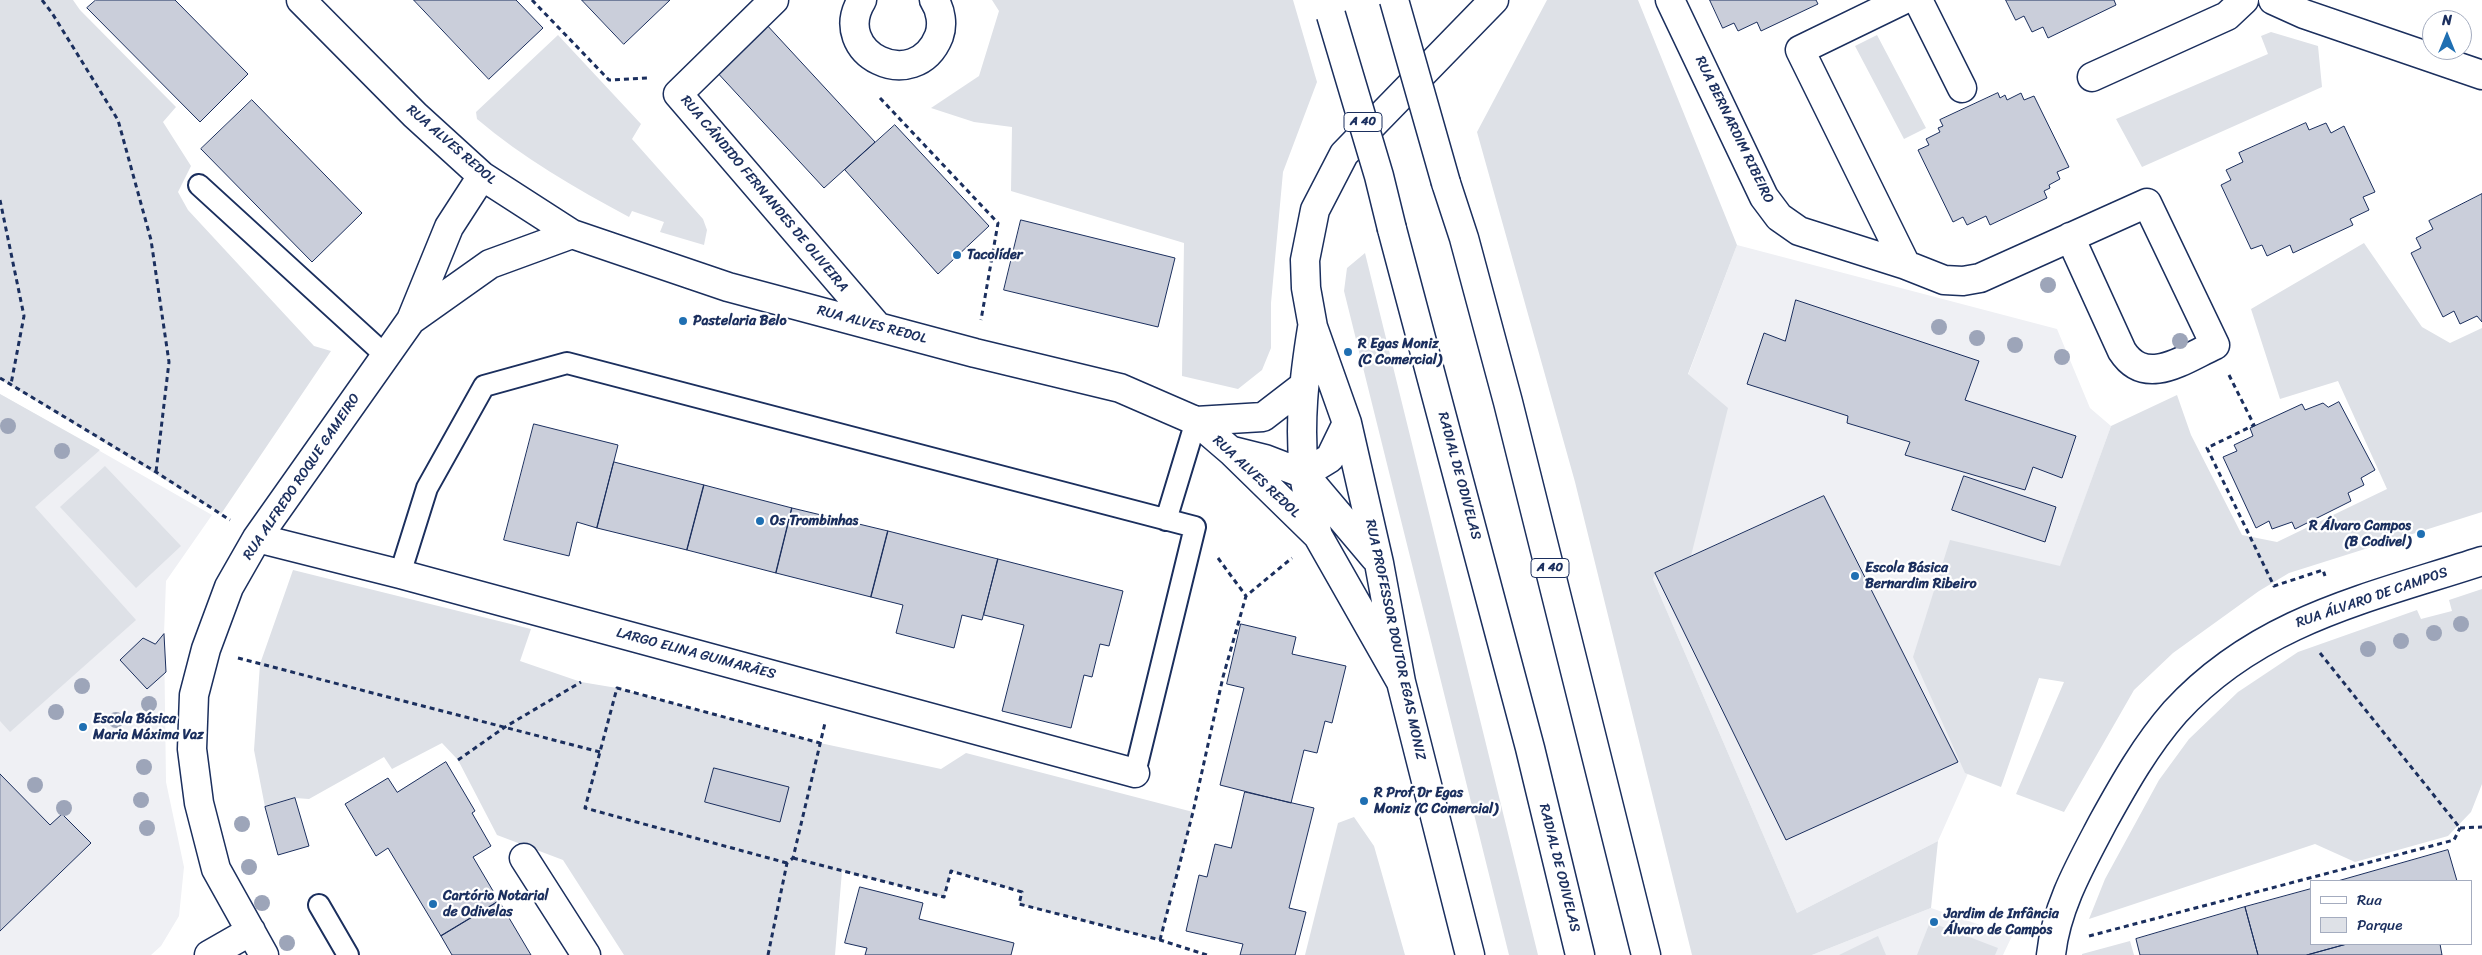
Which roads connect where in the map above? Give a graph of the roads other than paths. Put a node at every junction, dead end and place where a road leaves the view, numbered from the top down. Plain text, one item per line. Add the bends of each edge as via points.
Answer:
1 (301, 0) edge
2 (774, 0) edge
3 (862, 0) edge
4 (934, 0) edge
5 (1394, 0) edge
6 (1494, 0) edge
7 (1670, 0) edge
8 (1903, 0) edge
9 (1918, 0) edge
10 (2244, 0) edge
11 (2273, 0) edge
12 (1328, 8) edge
13 (2482, 75) edge
14 (2092, 77) dead end
15 (1962, 88) dead end
16 (482, 176) junction
17 (199, 185) dead end
18 (572, 234) junction
19 (2070, 237) junction
20 (1906, 265) junction
21 (411, 320) junction
22 (878, 327) junction
23 (1313, 327) junction
24 (385, 356) junction
25 (1302, 387) junction
26 (1196, 421) junction
27 (1347, 423) junction
28 (1231, 451) junction
29 (1304, 474) junction
30 (1166, 520) junction
31 (1318, 536) junction
32 (257, 538) junction
33 (2482, 560) edge
34 (1379, 563) junction
35 (400, 574) junction
36 (1401, 682) junction
37 (1135, 773) joint
38 (524, 858) dead end
39 (319, 905) dead end
40 (251, 931) junction
41 (2052, 950) edge
42 (209, 955) edge
43 (264, 955) edge
44 (348, 955) edge
45 (586, 955) edge
46 (1470, 955) edge
47 (1580, 955) edge
48 (1646, 955) edge

1 - 16 main road, RUA ALVES REDOL via 415,115
2 - 22 main road, RUA CÂNDIDO FERNANDES DE OLIVEIRA via 678,94
3 - 4 main road via 855,21 856,36 873,58 900,66 926,56 935,45 941,18
5 - 48 main road, A 40, bridge via 1508,402
6 - 23 main road via 1344,154 1315,210 1305,260
7 - 20 main road, RUA BERNARDIM RIBEIRO via 1764,197 1779,217 1799,231
8 - 20 main road via 1800,50
9 - 15 main road
10 - 14 main road via 2227,16
11 - 13 main road via 2304,14
12 - 47 main road, RADIAL DE ODIVELAS / A 40, bridge via 1379,176 1517,700
16 - 18 main road, RUA ALVES REDOL
16 - 21 main road, RUA ALFREDO ROQUE GAMEIRO via 449,227
17 - 24 lane
18 - 21 main road, RUA ALFREDO ROQUE GAMEIRO via 490,264
18 - 22 main road, RUA ALVES REDOL via 728,287
19 - 19 main road, RUA BERNARDIM RIBEIRO via 2129,362 2143,370 2156,370 2214,345 2147,202
19 - 20 main road, RUA BERNARDIM RIBEIRO via 1980,278 1963,281 1944,280
21 - 24 main road, RUA ALFREDO ROQUE GAMEIRO
22 - 26 main road, RUA ALVES REDOL via 1120,388
23 - 25 main road
23 - 27 main road, RUA PROFESSOR DOUTOR EGAS MONIZ
24 - 32 main road, RUA ALFREDO ROQUE GAMEIRO
25 - 26 main road via 1263,417
25 - 29 main road
26 - 28 main road, RUA ALVES REDOL
26 - 30 lane
27 - 29 main road via 1330,458
27 - 34 main road, RUA PROFESSOR DOUTOR EGAS MONIZ
28 - 29 main road via 1265,459
28 - 31 main road, RUA ALVES REDOL
29 - 31 main road
29 - 34 main road
30 - 35 lane via 567,363 484,386 427,488
30 - 37 lane via 1195,527
31 - 36 main road, RUA ALVES REDOL
32 - 35 main road, LARGO ELINA GUIMARÃES
32 - 40 main road, RUA ALFREDO ROQUE GAMEIRO via 229,587 206,649 194,695 192,749 198,803 216,869
33 - 41 main road, RUA ÁLVARO DE CAMPOS via 2304,620 2236,658 2204,685 2149,744 2117,797 2072,883 2054,932
34 - 36 main road, RUA PROFESSOR DOUTOR EGAS MONIZ
35 - 37 main road, LARGO ELINA GUIMARÃES
36 - 46 main road, RUA PROFESSOR DOUTOR EGAS MONIZ
38 - 45 main road
39 - 44 lane
40 - 42 main road
40 - 43 main road, RUA ALFREDO ROQUE GAMEIRO

